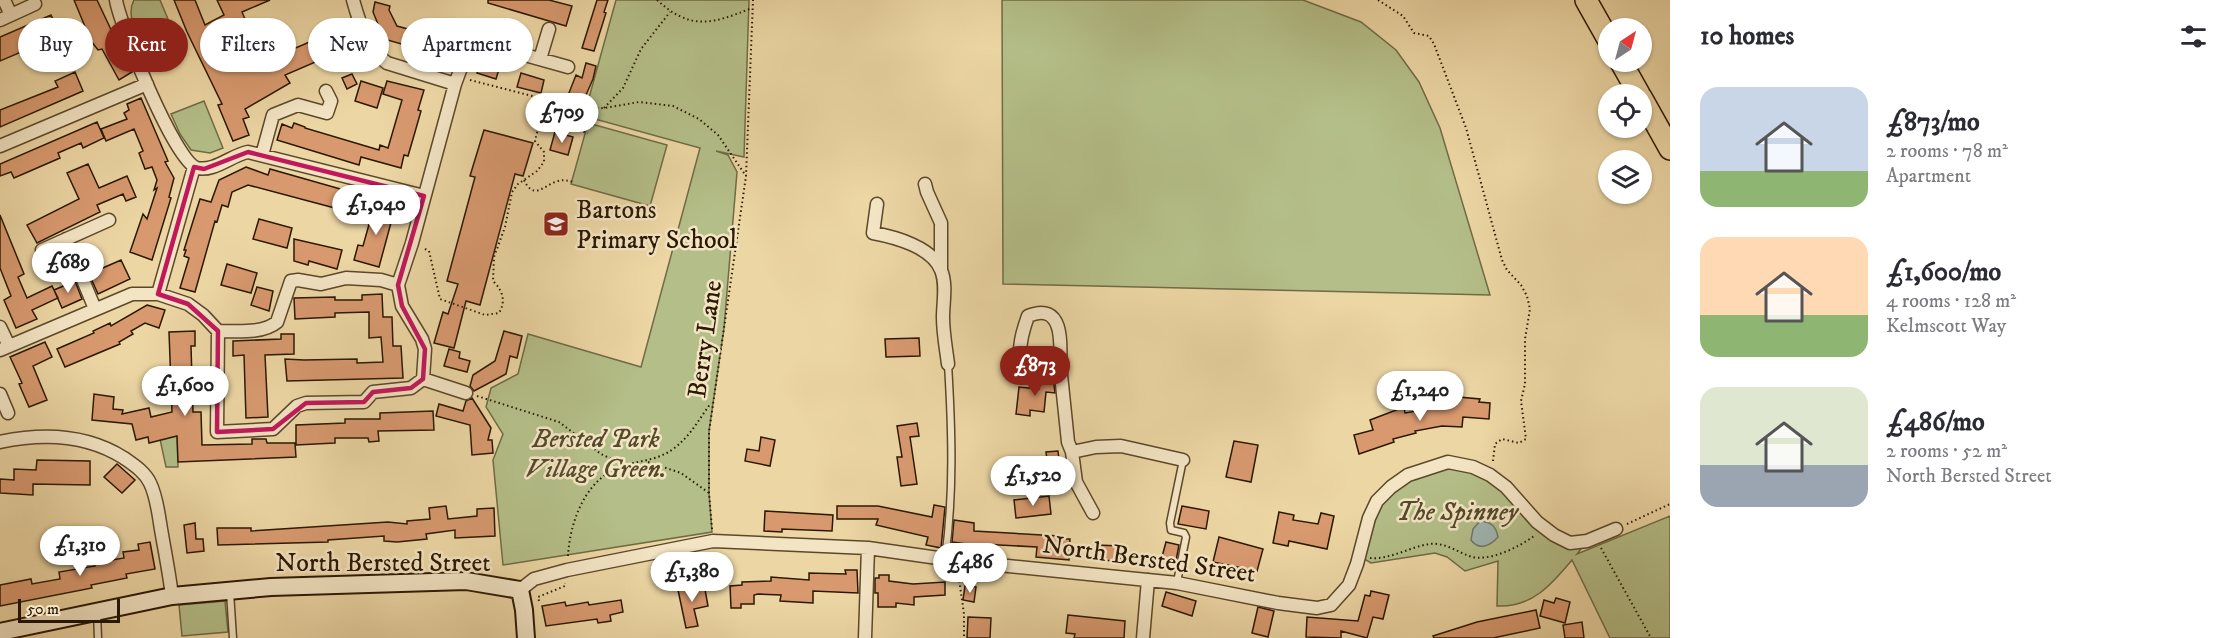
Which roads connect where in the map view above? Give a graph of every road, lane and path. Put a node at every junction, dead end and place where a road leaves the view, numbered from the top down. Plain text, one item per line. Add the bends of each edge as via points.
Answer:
1 (4, 0) edge
2 (116, 0) edge
3 (353, 0) edge
4 (657, 0) edge
5 (753, 0) edge
6 (1378, 0) edge
7 (1586, 0) edge
8 (35, 4) dead end
9 (752, 8) junction
10 (670, 12) junction
11 (6, 17) edge
12 (1598, 21) edge
13 (549, 29) dead end
14 (540, 59) junction
15 (568, 67) dead end
16 (472, 79) dead end
17 (147, 84) junction
18 (455, 84) junction
19 (326, 91) dead end
20 (604, 108) junction
21 (583, 109) junction
22 (1652, 117) edge
23 (577, 129) junction
24 (588, 133) dead end
25 (0, 146) edge
26 (1670, 149) edge
27 (262, 155) junction
28 (194, 167) junction
29 (746, 176) junction
30 (524, 180) junction
31 (574, 182) dead end
32 (926, 184) dead end
33 (424, 196) junction
34 (877, 204) dead end
35 (109, 220) dead end
36 (66, 239) junction
37 (412, 243) junction
38 (42, 250) dead end
39 (941, 268) junction
40 (398, 285) junction
41 (158, 294) junction
42 (95, 309) junction
43 (0, 327) edge
44 (218, 332) junction
45 (4, 348) edge
46 (948, 364) joint
47 (1060, 365) junction
48 (423, 379) junction
49 (466, 393) joint
50 (0, 394) edge
51 (713, 401) junction
52 (8, 412) dead end
53 (0, 442) edge
54 (1072, 452) junction
55 (1184, 460) joint
56 (648, 462) junction
57 (624, 465) junction
58 (1490, 475) junction
59 (709, 493) junction
60 (1670, 504) edge
61 (1093, 513) dead end
62 (1616, 529) joint
63 (1554, 535) junction
64 (1595, 538) junction
65 (713, 541) junction
66 (868, 548) junction
67 (1359, 556) junction
68 (945, 559) junction
69 (959, 561) junction
70 (567, 570) junction
71 (1148, 580) junction
72 (1177, 583) junction
73 (520, 590) junction
74 (230, 591) junction
75 (172, 596) junction
76 (539, 607) dead end
77 (96, 612) junction
78 (0, 632) edge
79 (98, 638) edge
80 (233, 638) edge
81 (526, 638) edge
82 (865, 638) edge
83 (964, 638) edge
84 (1143, 638) edge
85 (1651, 638) edge

1 - 11 street
2 - 17 street
3 - 18 street via 378,57
4 - 10 path
5 - 9 path, Berry Lane
6 - 58 path via 1403,16 1414,33 1429,36 1434,44 1466,128 1502,260 1527,296 1530,309 1521,401 1526,439 1519,443 1503,439 1495,444
7 - 12 highway
8 - 11 street
9 - 10 path via 705,23
9 - 29 path, Berry Lane
10 - 20 path via 641,49 623,88
13 - 14 street
14 - 15 street
14 - 18 street via 474,44 468,49
16 - 21 path
17 - 25 street
17 - 28 street via 178,150
18 - 33 street
19 - 27 street via 331,101 327,113 298,105 273,115
20 - 21 path
20 - 29 path via 654,102 681,109 718,135
21 - 23 path
22 - 26 highway
23 - 24 path
23 - 30 path via 540,120 535,141 544,152 544,162
27 - 28 street via 249,152 204,169
27 - 33 street
28 - 41 street
29 - 51 path, Berry Lane
30 - 31 path via 533,190 560,180
30 - 37 path via 512,192 494,257 493,282 503,298 499,313 485,315 440,298 429,251
32 - 39 street via 941,223
33 - 37 street
34 - 39 street via 873,233 909,243
35 - 36 street
36 - 38 street
36 - 42 street
37 - 40 street
39 - 46 street
40 - 44 street via 346,278 321,284 291,281 273,325
40 - 48 street via 402,306 425,349
41 - 42 street via 132,294
41 - 44 street via 188,304
42 - 45 street
43 - 45 street
44 - 48 street via 217,432 273,429 297,406 306,403 364,402 373,392 411,388
46 - 68 lane via 953,449
47 - 47 street via 1022,362 1028,316 1036,313 1053,318 1061,341
47 - 54 street
48 - 49 street
49 - 57 path via 560,422 601,454
50 - 52 street
51 - 56 path via 684,440
51 - 59 path, Berry Lane
53 - 75 street via 60,436 114,452 142,472 156,502
54 - 55 street via 1121,446
54 - 61 street via 1076,482
55 - 72 lane via 1170,523 1171,530 1186,537
56 - 57 path
56 - 59 path via 681,473
57 - 70 path via 601,478 579,509 572,528
58 - 63 street, North Bersted Street
58 - 67 street, North Bersted Street via 1448,462 1408,475 1377,501
59 - 65 path, Berry Lane
60 - 62 path
62 - 64 street, North Bersted Street
63 - 64 street, North Bersted Street via 1570,543
63 - 67 path via 1538,534 1517,548 1480,559 1432,543 1374,559
64 - 85 path
65 - 66 street, North Bersted Street
65 - 70 street, North Bersted Street
66 - 68 street, North Bersted Street
66 - 82 street
67 - 72 street, North Bersted Street via 1341,596 1331,605 1317,608
68 - 69 street, North Bersted Street
69 - 71 street, North Bersted Street
69 - 83 path
70 - 73 street, North Bersted Street via 534,579
70 - 76 path via 565,586 538,597
71 - 72 street, North Bersted Street
71 - 84 street
73 - 74 street, North Bersted Street via 466,581
73 - 81 street
74 - 75 street, North Bersted Street
74 - 80 lane
75 - 77 street, North Bersted Street
77 - 78 street, North Bersted Street
77 - 79 lane

